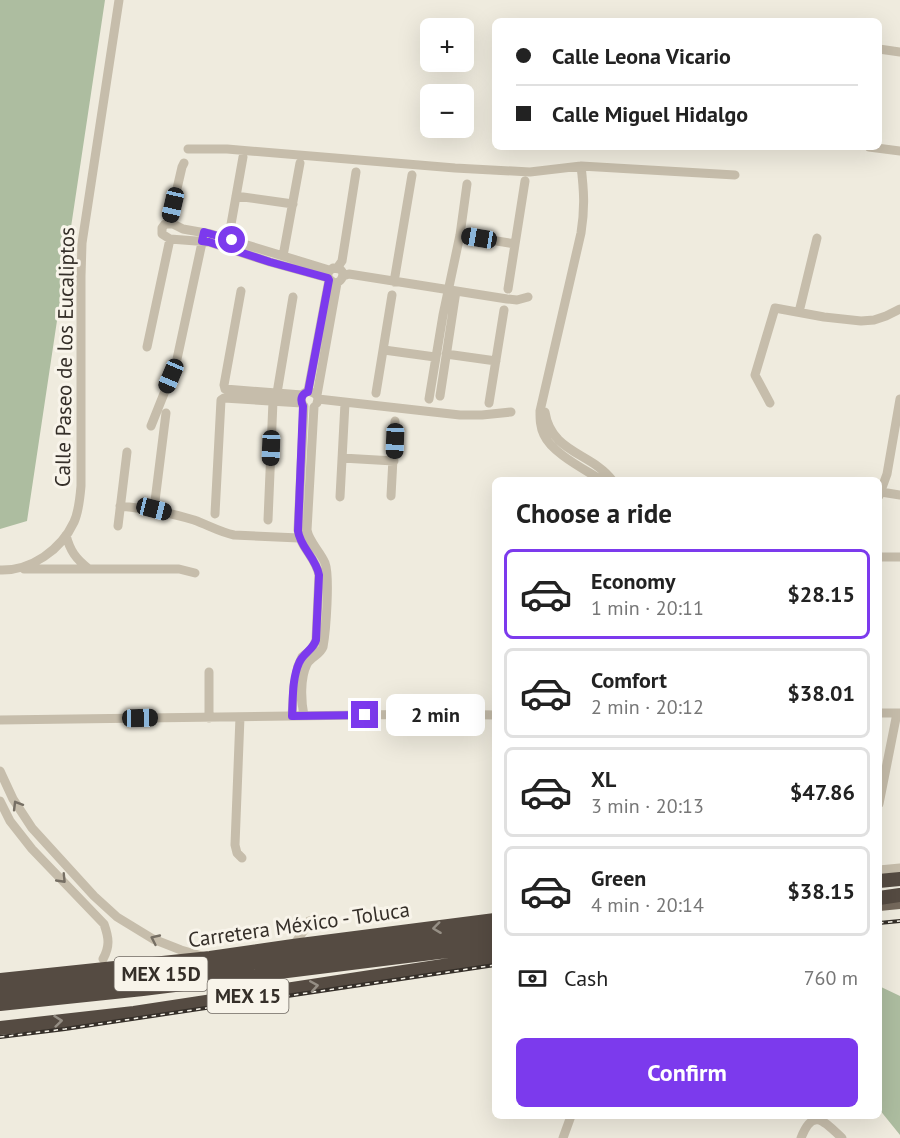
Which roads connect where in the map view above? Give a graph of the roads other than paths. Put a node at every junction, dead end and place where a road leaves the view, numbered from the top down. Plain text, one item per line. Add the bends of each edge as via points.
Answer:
1 (128, 0) edge
2 (119, 3) edge
3 (882, 50) edge
4 (900, 52) edge
5 (188, 148) dead end
6 (882, 149) edge
7 (900, 151) edge
8 (243, 157) dead end
9 (184, 163) dead end
10 (300, 163) dead end
11 (581, 166) junction
12 (356, 172) dead end
13 (735, 175) dead end
14 (412, 176) dead end
15 (525, 181) dead end
16 (467, 184) dead end
17 (236, 196) junction
18 (293, 204) junction
19 (169, 224) junction
20 (230, 231) dead end
21 (460, 235) junction
22 (203, 237) junction
23 (170, 238) junction
24 (817, 238) dead end
25 (515, 244) junction
26 (276, 257) junction
27 (334, 276) junction
28 (394, 282) junction
29 (452, 290) junction
30 (508, 290) dead end
31 (241, 291) dead end
32 (392, 295) dead end
33 (293, 297) dead end
34 (528, 297) dead end
35 (900, 309) edge
36 (504, 310) dead end
37 (799, 312) junction
38 (147, 347) dead end
39 (384, 350) junction
40 (446, 354) junction
41 (435, 357) junction
42 (496, 361) junction
43 (376, 393) dead end
44 (224, 394) junction
45 (440, 396) dead end
46 (275, 397) junction
47 (543, 398) junction
48 (309, 399) junction
49 (429, 399) dead end
50 (900, 399) edge
51 (345, 403) junction
52 (489, 403) dead end
53 (770, 403) dead end
54 (510, 412) dead end
55 (166, 413) dead end
56 (395, 420) dead end
57 (151, 426) dead end
58 (127, 452) dead end
59 (342, 458) junction
60 (394, 461) junction
61 (589, 462) junction
62 (596, 477) edge
63 (599, 477) edge
64 (609, 477) edge
65 (882, 487) edge
66 (882, 494) edge
67 (900, 495) edge
68 (391, 496) dead end
69 (340, 497) dead end
70 (120, 506) junction
71 (154, 509) junction
72 (215, 514) dead end
73 (268, 519) dead end
74 (118, 526) dead end
75 (66, 535) junction
76 (299, 538) junction
77 (315, 553) junction
78 (882, 557) edge
79 (900, 557) edge
80 (22, 568) junction
81 (89, 569) junction
82 (0, 570) edge
83 (195, 573) dead end
84 (209, 672) dead end
85 (298, 702) junction
86 (882, 713) edge
87 (898, 713) edge
88 (492, 715) edge
89 (292, 716) junction
90 (304, 716) junction
91 (240, 717) junction
92 (209, 718) junction
93 (0, 720) edge
94 (0, 771) edge
95 (882, 790) edge
96 (0, 801) edge
97 (242, 858) dead end
98 (900, 873) edge
99 (882, 876) edge
100 (900, 895) edge
101 (882, 898) edge
102 (900, 903) edge
103 (882, 905) edge
104 (900, 910) edge
105 (882, 912) edge
106 (313, 920) dead end
107 (492, 920) edge
108 (492, 933) edge
109 (492, 945) edge
110 (293, 946) junction
111 (210, 958) junction
112 (492, 958) edge
113 (103, 959) joint
114 (86, 971) junction
115 (0, 980) edge
116 (143, 989) junction
117 (0, 992) edge
118 (0, 1004) edge
119 (0, 1012) edge
120 (0, 1029) edge
121 (570, 1119) edge
122 (563, 1138) edge
123 (801, 1138) edge
124 (842, 1138) edge

1 - 2 street
2 - 75 street, Calle Paseo de los Eucaliptos via 82,243 80,506
3 - 4 street
5 - 11 street via 530,172
6 - 7 street
8 - 17 street
9 - 19 street
10 - 18 street
11 - 13 street
11 - 47 street via 585,196 581,232
12 - 27 street via 342,261
14 - 28 street
15 - 25 street
16 - 21 street
17 - 18 street
17 - 20 street
18 - 26 street
19 - 22 street
19 - 23 street via 161,231
21 - 25 street
21 - 29 street
22 - 23 street
22 - 26 street
22 - 57 street via 177,359
23 - 38 street
24 - 37 street
25 - 30 street
26 - 27 street
26 - 27 street
27 - 28 street via 349,274
27 - 48 street
28 - 29 street
29 - 34 street via 516,300
29 - 40 street
29 - 41 street
31 - 44 street
32 - 39 street
33 - 46 street
35 - 37 street via 861,321
36 - 42 street
37 - 53 street via 773,309 755,375
39 - 41 street
39 - 43 street
40 - 42 street
40 - 45 street
41 - 49 street
42 - 52 street
44 - 46 street
44 - 72 street via 220,402
46 - 48 street
46 - 73 street
47 - 61 street via 554,436
47 - 62 street via 541,425 548,442
48 - 51 street
48 - 76 street
48 - 77 street via 307,530
50 - 65 street
51 - 54 street via 460,416
51 - 59 street
55 - 71 street
56 - 60 street
58 - 70 street
59 - 60 street
59 - 69 street
60 - 68 street
61 - 63 street
61 - 64 street
66 - 67 street
70 - 71 street
70 - 74 street
71 - 76 street via 234,535
75 - 80 street, Calle Paseo de los Eucaliptos via 58,546
75 - 81 street via 73,555
76 - 77 street
77 - 85 street via 325,563 327,572 324,641 322,651 306,665 300,677
78 - 79 street
80 - 81 street
80 - 82 street, Calle Paseo de los Eucaliptos
81 - 83 street via 180,569
84 - 92 street
85 - 89 street
85 - 90 street
86 - 87 street
87 - 95 street
88 - 90 street
89 - 90 street
89 - 91 street
91 - 92 street
91 - 97 street via 235,845
92 - 93 street
111 -> 94 street via 153,939 117,917 32,828
96 -> 113 street via 32,849 104,924 108,950
98 - 99 highway
100 - 101 highway
102 - 103 main road
104 - 105 main road
106 - 110 street
107 -> 110 highway, Carretera México - Toluca / MEX 15
108 - 117 highway, MEX 15D
109 - 116 highway, MEX 15D
110 - 111 highway, Carretera México - Toluca / MEX 15
111 - 114 highway, Carretera México - Toluca / MEX 15
120 -> 112 highway, MEX 15
113 - 114 highway
114 - 115 highway, Carretera México - Toluca / MEX 15
116 - 118 highway, MEX 15D
116 - 119 highway via 78,1003
121 - 122 street
123 - 124 street via 808,1123 818,1119

